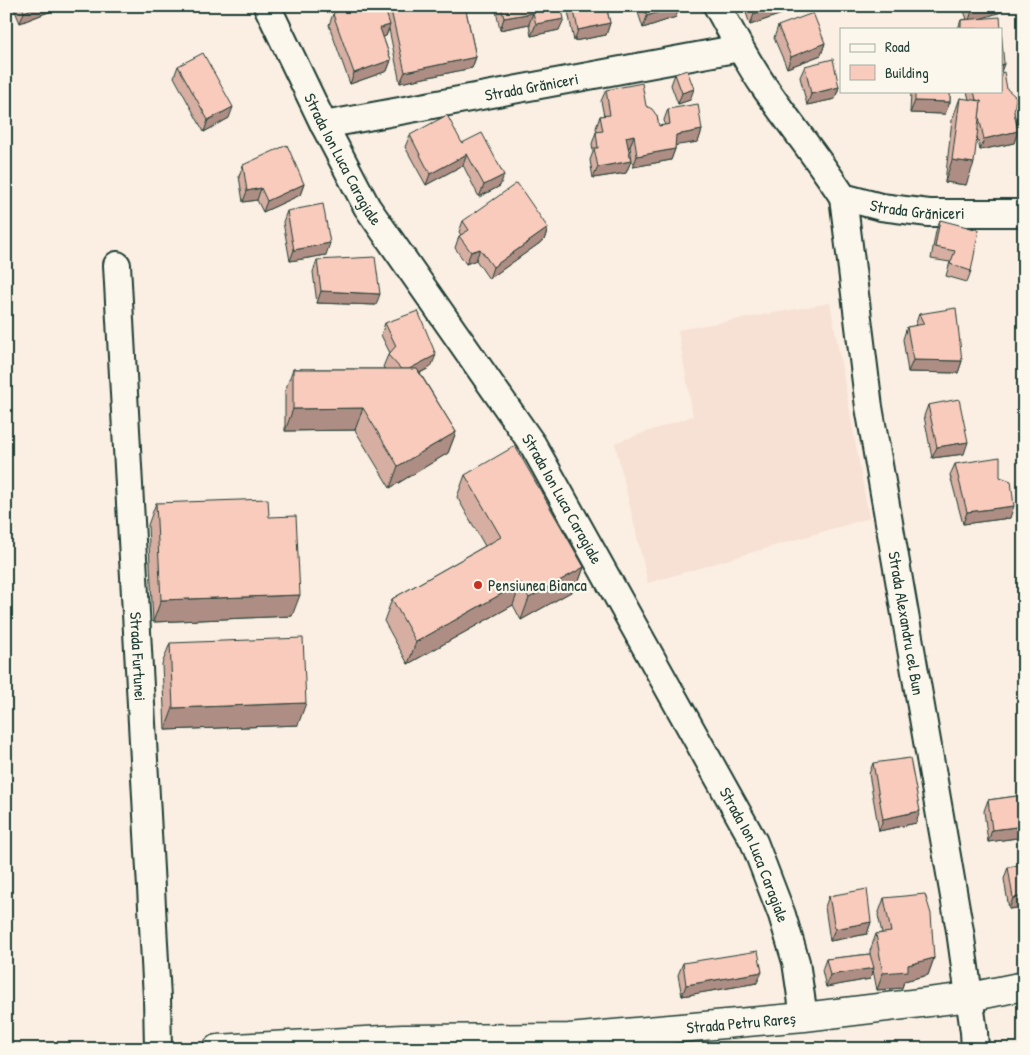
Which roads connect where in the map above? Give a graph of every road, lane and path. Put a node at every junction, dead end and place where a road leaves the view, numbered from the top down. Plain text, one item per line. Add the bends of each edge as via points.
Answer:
1 (267, 6) edge
2 (717, 6) edge
3 (740, 48) junction
4 (324, 125) junction
5 (843, 197) junction
6 (1024, 213) edge
7 (117, 265) dead end
8 (1024, 986) edge
9 (970, 997) junction
10 (804, 1017) junction
11 (158, 1049) edge
12 (217, 1049) edge
13 (975, 1049) edge

1 - 4 street, Strada Ion Luca Caragiale
2 - 3 street
3 - 4 street, Strada Grăniceri
3 - 5 street
4 - 10 street, Strada Ion Luca Caragiale via 367,207 533,445 754,842 796,962
5 - 6 street, Strada Grăniceri via 881,207 929,213
5 - 9 street, Strada Alexandru cel Bun via 869,407
7 - 11 street, Strada Furtunei
8 - 9 main road, Strada Petru Rareș
9 - 10 main road, Strada Petru Rareș
9 - 13 street, Strada Alexandru cel Bun
10 - 12 main road, Strada Petru Rareș via 569,1038 402,1039

